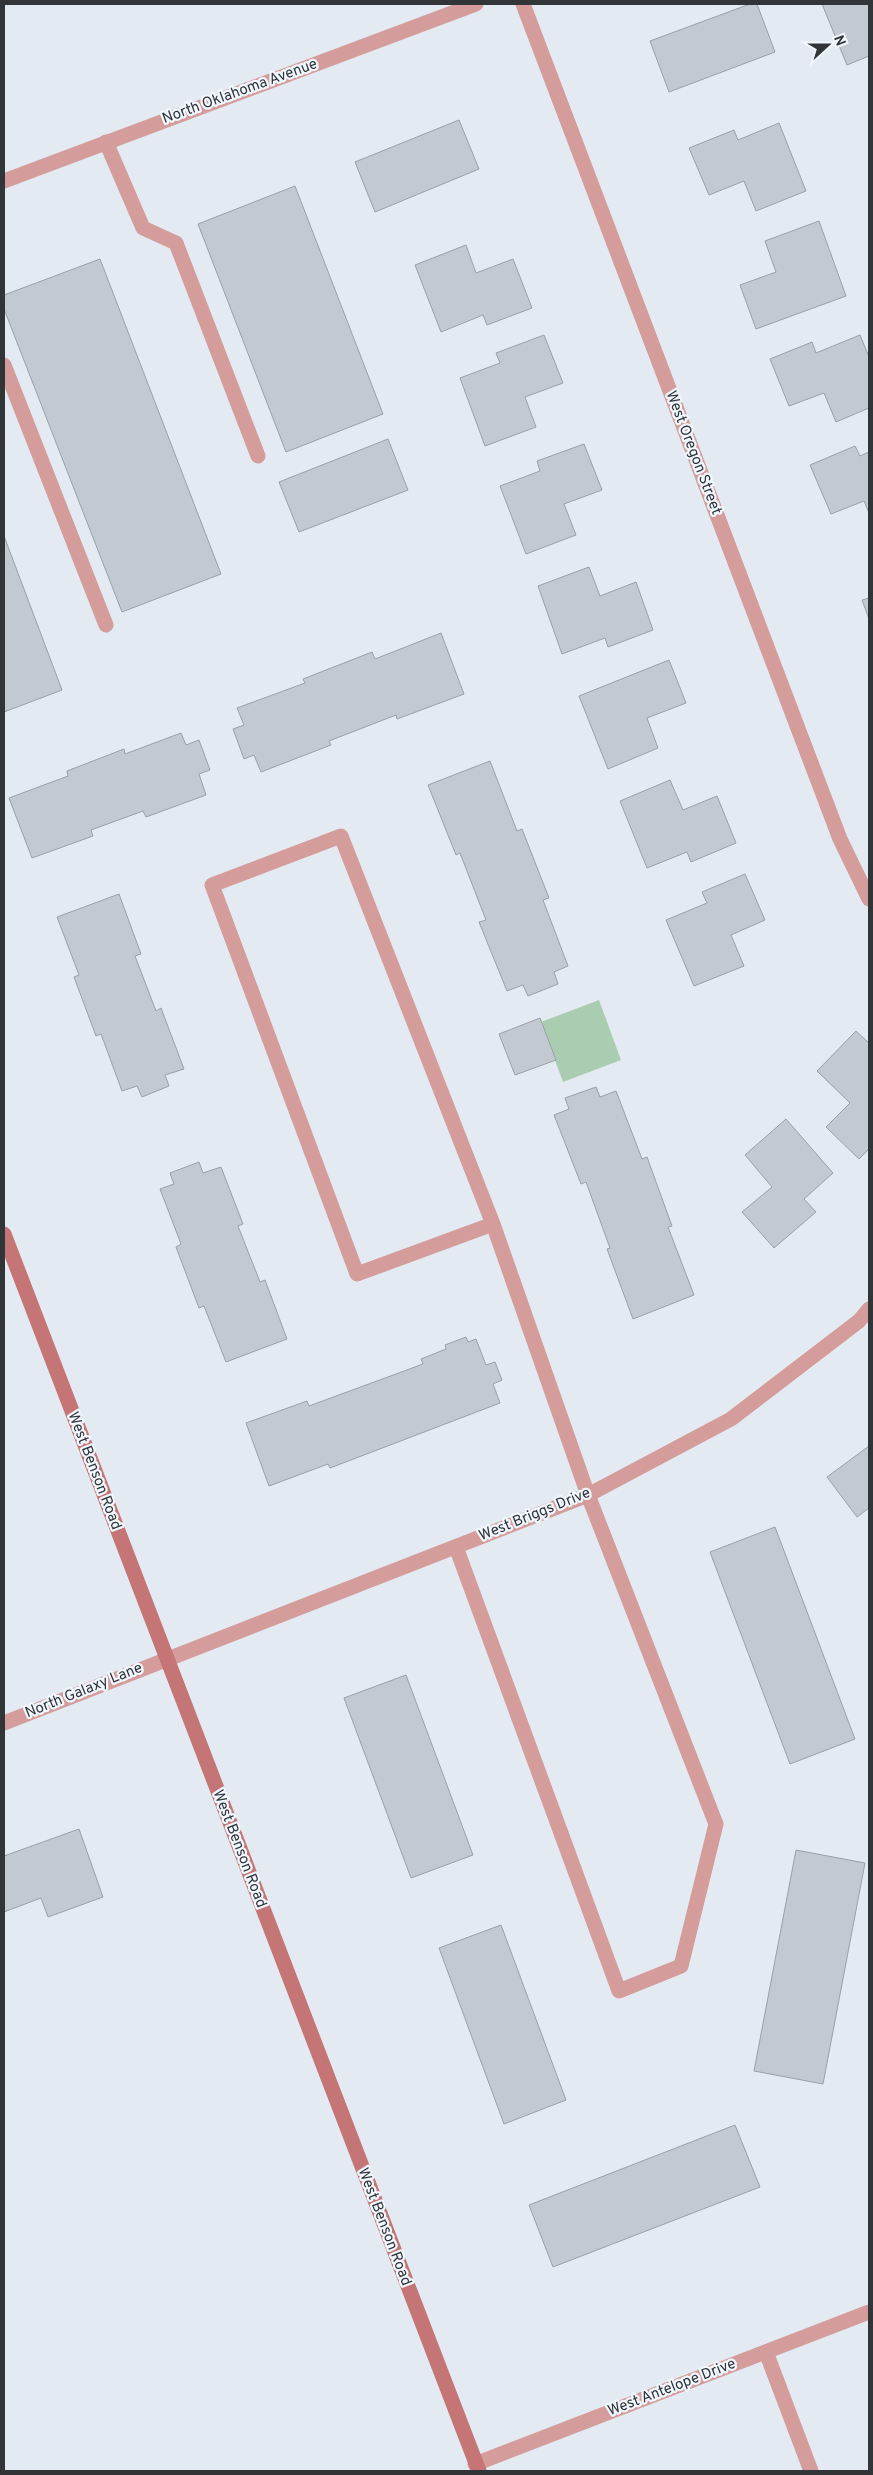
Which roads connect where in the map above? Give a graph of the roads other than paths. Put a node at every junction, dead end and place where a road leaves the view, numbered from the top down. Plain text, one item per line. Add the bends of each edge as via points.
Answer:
1 (476, 4) edge
2 (523, 4) edge
3 (106, 142) junction
4 (4, 181) edge
5 (4, 365) edge
6 (258, 456) dead end
7 (106, 625) dead end
8 (869, 899) edge
9 (492, 1224) junction
10 (4, 1234) edge
11 (869, 1309) edge
12 (588, 1495) junction
13 (456, 1547) junction
14 (165, 1658) junction
15 (4, 1723) edge
16 (869, 2312) edge
17 (766, 2352) junction
18 (477, 2469) edge
19 (811, 2471) edge

1 - 3 street, North Oklahoma Avenue
2 - 8 street, West Oregon Street via 840,839
3 - 4 street, North Oklahoma Avenue
3 - 6 street via 143,228 176,243
5 - 7 street
9 - 9 street via 341,836 212,885 357,1274
9 - 12 street
10 - 14 main road, West Benson Road
11 - 12 street, West Briggs Drive via 859,1321 731,1419
12 - 13 street, West Briggs Drive
12 - 13 street via 716,1824 681,1966 619,1991
13 - 14 street, West Briggs Drive
14 - 15 street, North Galaxy Lane
14 - 18 main road, West Benson Road
16 - 17 street, West Antelope Drive
17 - 18 street, West Antelope Drive
17 - 19 street

